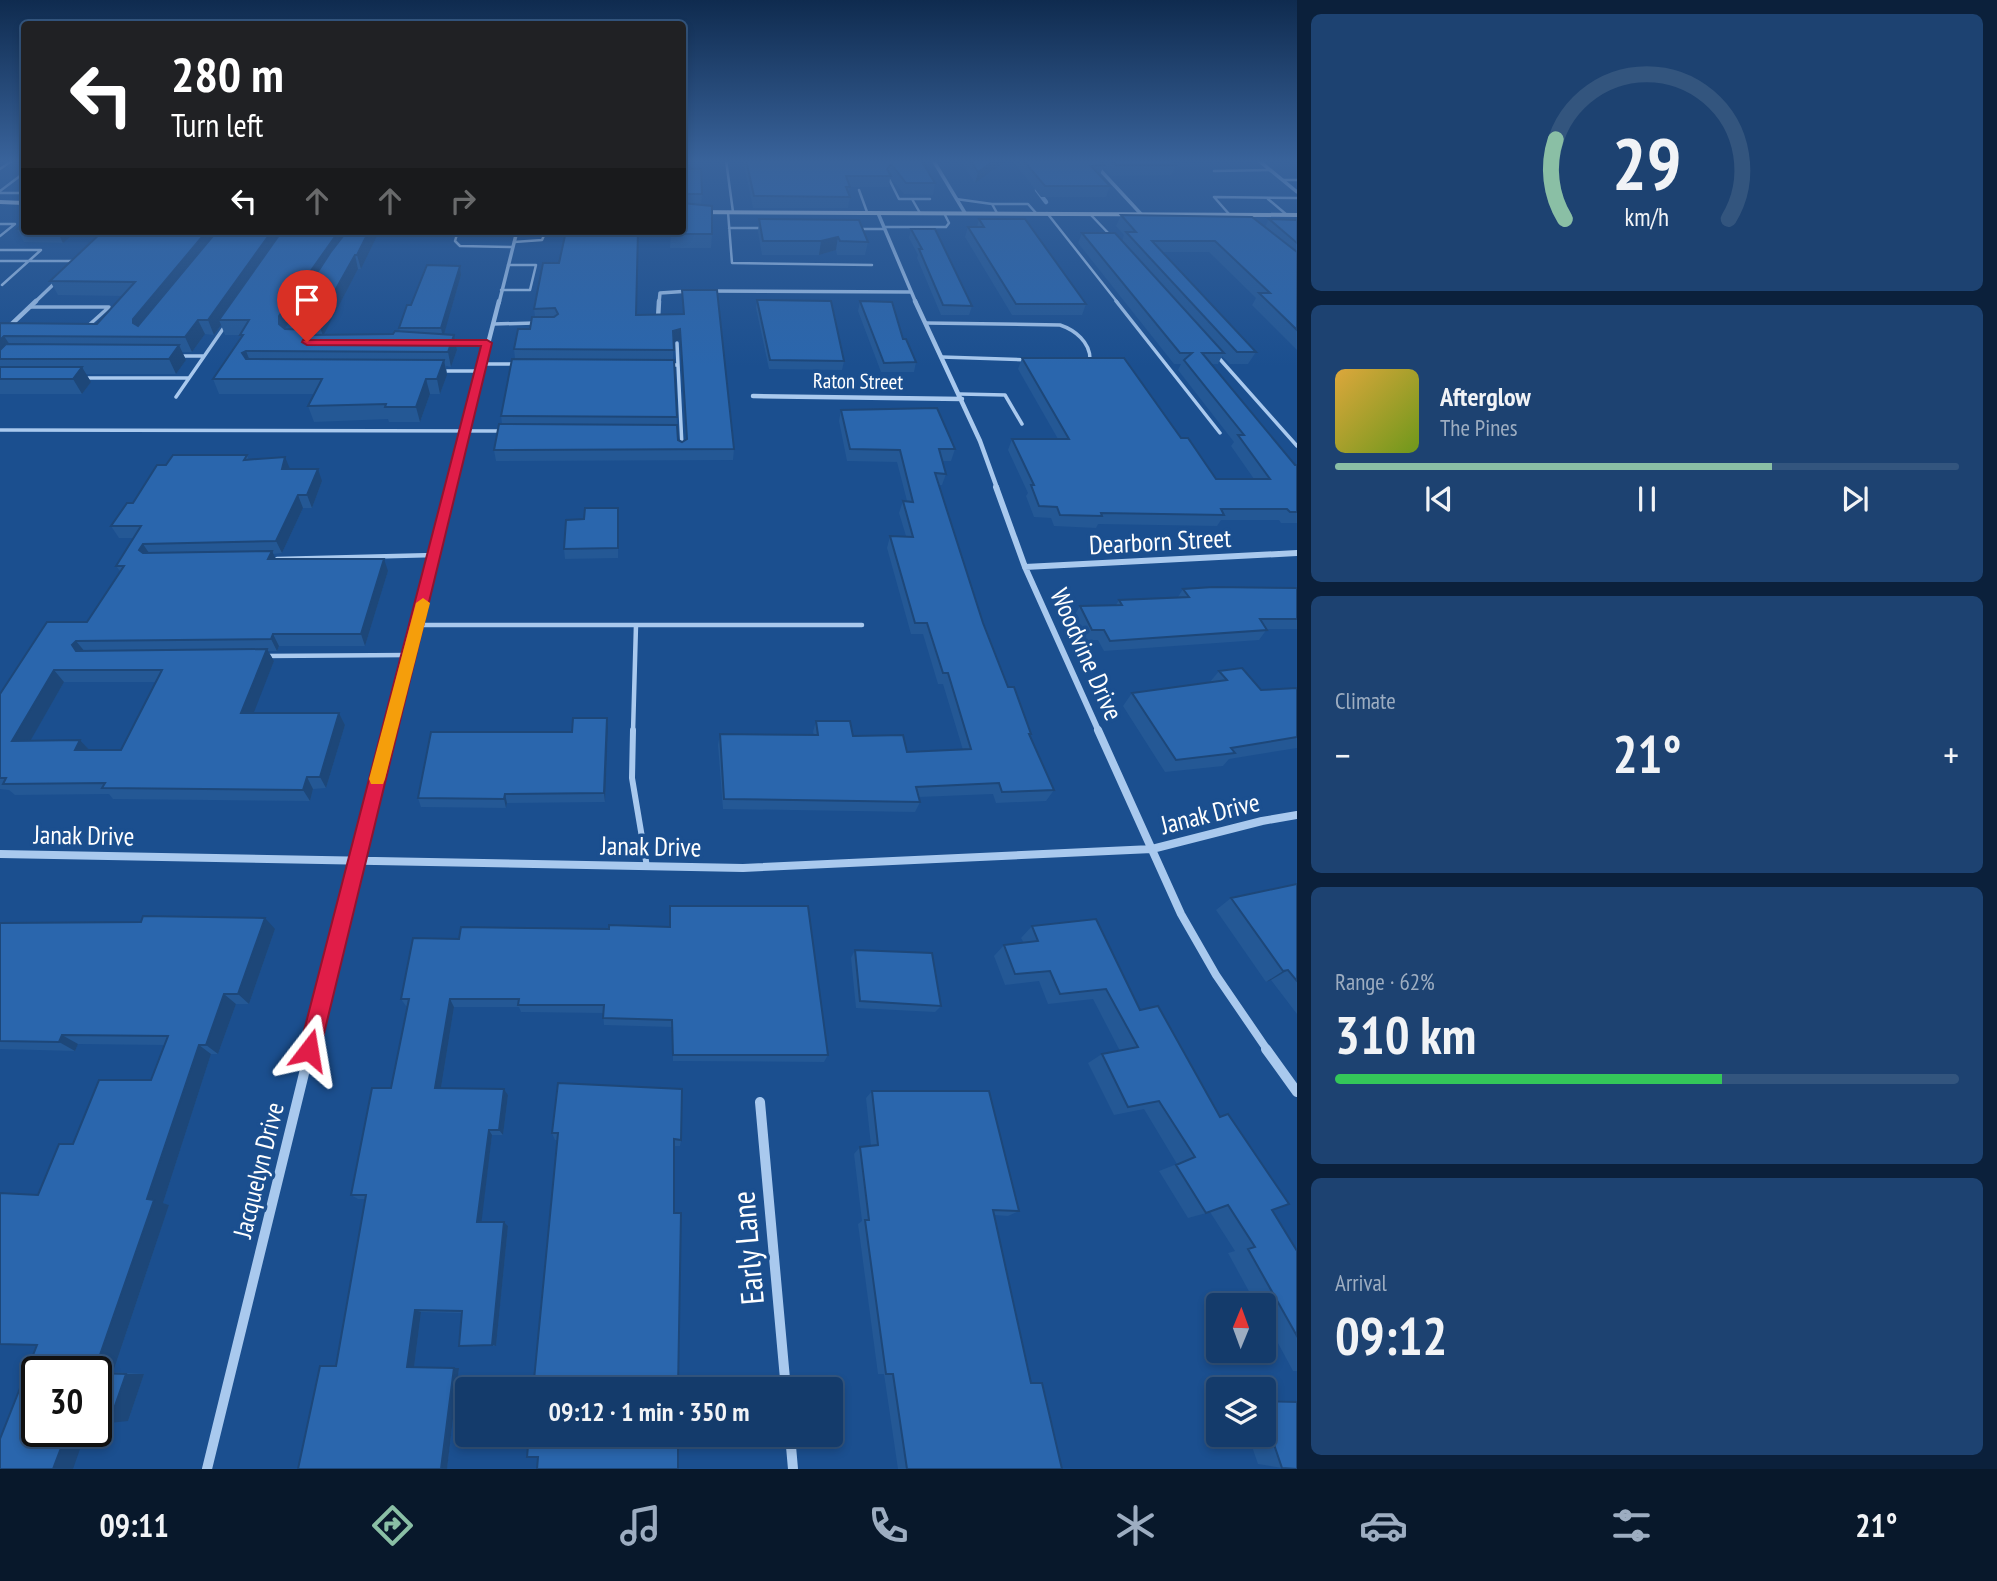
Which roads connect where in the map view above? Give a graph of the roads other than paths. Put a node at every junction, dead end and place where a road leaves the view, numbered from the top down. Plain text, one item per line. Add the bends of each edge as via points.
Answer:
1 (729, 228) edge
2 (885, 228) edge
3 (849, 229) edge
4 (865, 229) edge
5 (1059, 229) edge
6 (1104, 229) edge
7 (457, 235) edge
8 (516, 235) edge
9 (545, 235) edge
10 (514, 245) junction
11 (1120, 246) edge
12 (0, 250) edge
13 (85, 254) edge
14 (0, 261) edge
15 (29, 261) junction
16 (77, 261) junction
17 (508, 265) junction
18 (872, 265) dead end
19 (68, 270) edge
20 (58, 279) edge
21 (2, 285) dead end
22 (501, 290) junction
23 (697, 291) edge
24 (706, 291) edge
25 (911, 292) junction
26 (30, 307) junction
27 (658, 319) edge
28 (228, 322) edge
29 (542, 323) edge
30 (926, 323) junction
31 (493, 324) junction
32 (10, 326) junction
33 (20, 326) edge
34 (85, 326) edge
35 (0, 335) edge
36 (450, 343) edge
37 (487, 343) junction
38 (677, 343) edge
39 (1212, 351) edge
40 (177, 356) edge
41 (204, 356) junction
42 (942, 357) junction
43 (1042, 360) edge
44 (1082, 361) edge
45 (519, 364) edge
46 (665, 365) edge
47 (678, 365) junction
48 (481, 368) junction
49 (440, 371) edge
50 (81, 378) edge
51 (189, 378) junction
52 (753, 396) dead end
53 (961, 396) junction
54 (176, 397) dead end
55 (1022, 424) dead end
56 (0, 430) edge
57 (464, 431) junction
58 (517, 431) edge
59 (1220, 433) dead end
60 (1297, 446) edge
61 (682, 449) edge
62 (1297, 553) edge
63 (435, 555) junction
64 (272, 559) edge
65 (1026, 567) junction
66 (417, 625) junction
67 (636, 625) junction
68 (862, 625) dead end
69 (409, 655) junction
70 (251, 656) edge
71 (1297, 815) edge
72 (1152, 849) junction
73 (0, 854) edge
74 (356, 862) junction
75 (647, 867) junction
76 (1297, 1092) edge
77 (760, 1102) dead end
78 (785, 1377) edge
79 (791, 1447) edge
80 (207, 1469) edge
81 (793, 1469) edge

1 - 18 lane via 732,263
2 - 25 street, Woodvine Drive
3 - 4 lane
5 - 59 lane
6 - 11 lane
7 - 10 lane via 460,246
8 - 10 street, Jacquelyn Drive
9 - 10 lane via 538,242
10 - 17 street, Jacquelyn Drive
12 - 15 lane via 41,250
13 - 16 street
14 - 15 lane
15 - 16 lane
15 - 21 lane
16 - 19 street
17 - 22 street, Jacquelyn Drive
17 - 22 lane via 536,265 530,290
20 - 26 street
22 - 31 street, Jacquelyn Drive
23 - 27 street via 660,293
24 - 25 street
25 - 30 street, Woodvine Drive
26 - 32 street
26 - 34 lane via 108,307 93,324
28 - 41 lane
29 - 31 lane
30 - 42 street, Woodvine Drive
30 - 44 lane via 1060,325 1073,329 1090,350 1090,359
31 - 37 street, Jacquelyn Drive
32 - 33 lane
32 - 35 street
36 - 37 lane
37 - 48 street, Jacquelyn Drive
38 - 47 lane
39 - 60 lane
40 - 41 lane
41 - 51 lane
42 - 43 lane
42 - 53 street, Woodvine Drive
45 - 48 lane
46 - 47 lane
47 - 61 lane
48 - 49 lane
48 - 57 street, Jacquelyn Drive
50 - 51 lane
51 - 54 lane
52 - 53 street, Raton Street
53 - 55 lane via 1005,395
53 - 65 street, Woodvine Drive
56 - 57 lane
57 - 58 lane
57 - 63 street, Jacquelyn Drive
62 - 65 street, Dearborn Street
63 - 64 lane
63 - 66 street, Jacquelyn Drive
65 - 72 street, Woodvine Drive
66 - 67 lane
66 - 69 street, Jacquelyn Drive
67 - 68 lane
67 - 75 lane via 632,778
69 - 70 lane
69 - 74 street, Jacquelyn Drive
71 - 72 street, Janak Drive
72 - 75 street, Janak Drive via 743,868
72 - 76 street, Woodvine Drive via 1168,893 1243,1018
73 - 74 street, Janak Drive
74 - 75 street, Janak Drive
74 - 80 street, Jacquelyn Drive
77 - 78 street, Early Lane
79 - 81 street

